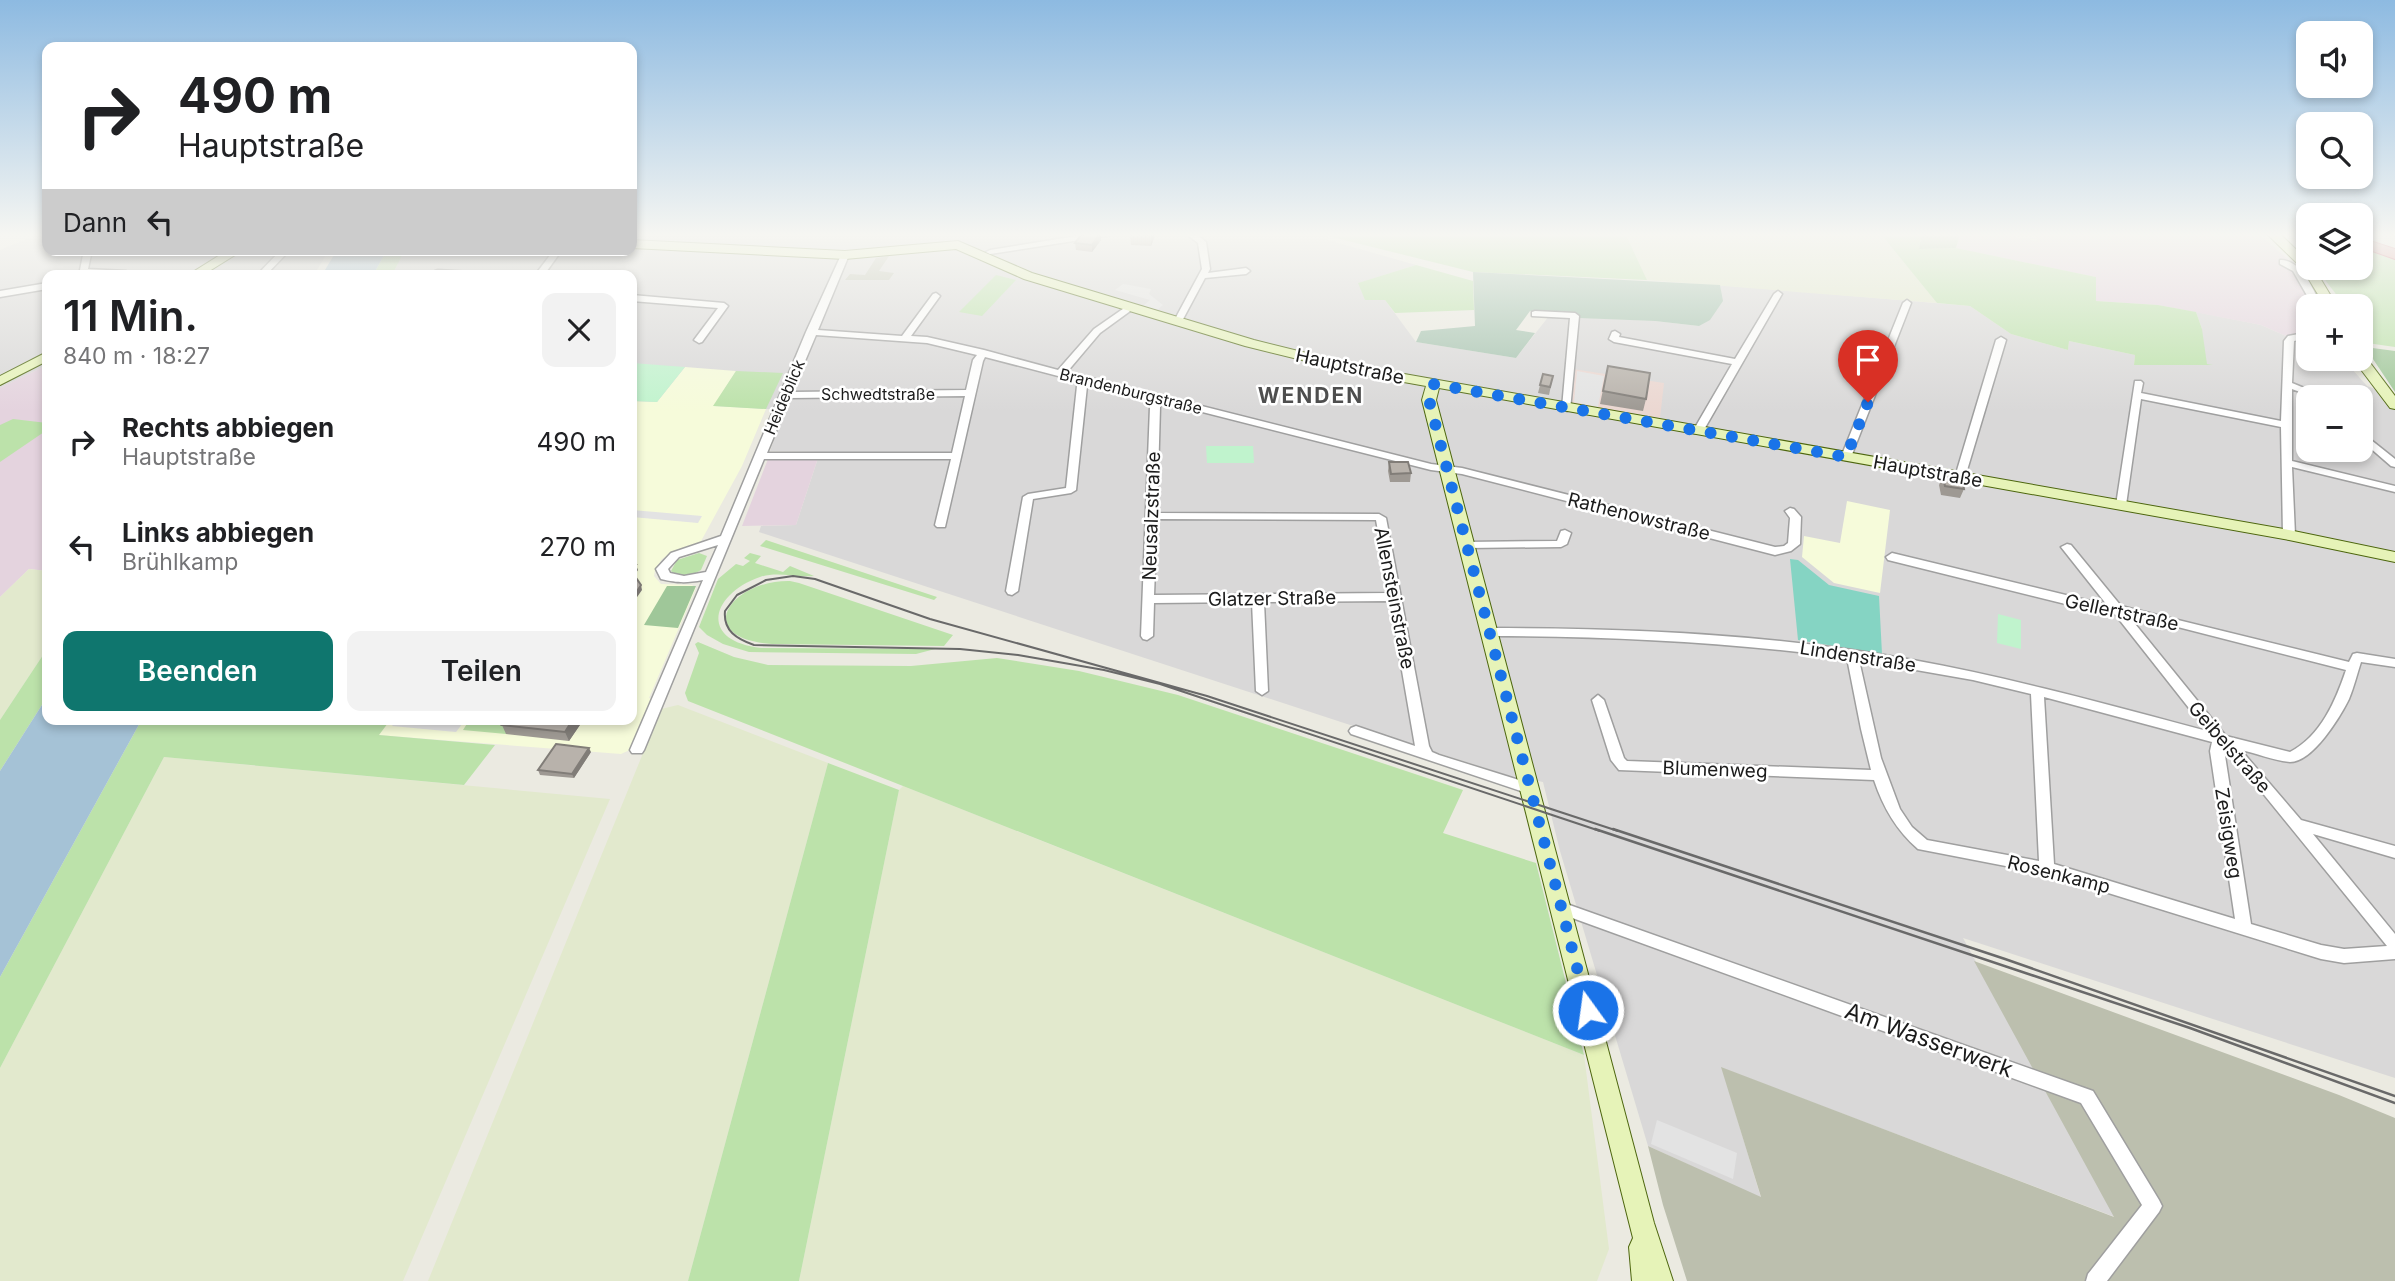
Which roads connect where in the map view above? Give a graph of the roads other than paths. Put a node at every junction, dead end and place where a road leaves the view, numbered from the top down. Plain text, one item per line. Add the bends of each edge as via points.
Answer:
1 (828, 293) edge
2 (1084, 293) edge
3 (1194, 293) edge
4 (1778, 294) dead end
5 (936, 296) dead end
6 (637, 298) edge
7 (1907, 303) dead end
8 (1130, 307) junction
9 (1535, 314) dead end
10 (1178, 321) junction
11 (811, 332) junction
12 (1615, 334) dead end
13 (906, 337) junction
14 (2296, 337) edge
15 (699, 340) dead end
16 (2001, 340) dead end
17 (984, 354) junction
18 (42, 359) edge
19 (1737, 362) junction
20 (2369, 371) edge
21 (1061, 373) junction
22 (1087, 380) junction
23 (0, 381) edge
24 (2138, 383) dead end
25 (1433, 384) junction
26 (2287, 384) junction
27 (2296, 388) edge
28 (970, 393) junction
29 (786, 395) junction
30 (2137, 396) junction
31 (1160, 398) junction
32 (2395, 405) edge
33 (1567, 408) junction
34 (2287, 425) junction
35 (1698, 431) junction
36 (2373, 445) edge
37 (760, 456) junction
38 (957, 456) junction
39 (1846, 457) junction
40 (2289, 463) junction
41 (2395, 464) edge
42 (1448, 470) junction
43 (1960, 477) junction
44 (2395, 489) edge
45 (2121, 505) junction
46 (1790, 511) dead end
47 (1151, 516) junction
48 (941, 526) dead end
49 (1565, 533) dead end
50 (2289, 535) junction
51 (724, 539) junction
52 (1466, 545) junction
53 (2067, 547) dead end
54 (1892, 557) dead end
55 (2395, 557) edge
56 (709, 575) junction
57 (1012, 591) dead end
58 (1396, 597) junction
59 (1149, 599) junction
60 (1258, 599) junction
61 (2118, 611) junction
62 (1489, 632) junction
63 (1147, 636) dead end
64 (1852, 654) junction
65 (2395, 663) edge
66 (2353, 667) junction
67 (1262, 691) dead end
68 (2037, 691) junction
69 (1598, 700) dead end
70 (1356, 731) dead end
71 (2220, 738) junction
72 (637, 750) dead end
73 (1427, 755) junction
74 (1878, 775) junction
75 (1530, 789) junction
76 (2295, 824) junction
77 (2395, 852) edge
78 (2047, 868) junction
79 (1561, 908) junction
80 (2244, 928) junction
81 (2395, 945) edge
82 (2395, 952) edge
83 (1642, 1223) junction
84 (1645, 1281) edge
85 (1660, 1281) edge
86 (2095, 1281) edge

1 - 11 street, Heideblick
2 - 8 main road, Hauptstraße
3 - 10 street
4 - 19 street
5 - 13 street
6 - 15 street via 724,306
7 - 39 street
8 - 10 main road, Hauptstraße
8 - 21 street via 1097,331
9 - 33 street via 1575,316
10 - 25 main road, Hauptstraße via 1291,354
11 - 13 street, Brandenburgstraße
11 - 29 street, Heideblick
12 - 19 street via 1614,339
13 - 17 street, Brandenburgstraße
14 - 26 street via 2289,341
16 - 43 street
17 - 21 street, Brandenburgstraße
17 - 28 street via 978,360
18 - 23 main road
19 - 35 street
20 - 32 main road
21 - 22 street, Brandenburgstraße
22 - 31 street, Brandenburgstraße
22 - 57 street via 1082,386 1071,489 1028,498
24 - 30 street
25 - 33 main road, Hauptstraße
25 - 42 main road via 1429,400
26 - 27 street
26 - 34 street
28 - 29 street, Schwedtstraße
28 - 38 street
29 - 37 street, Heideblick
30 - 34 street
30 - 45 street
31 - 42 street, Brandenburgstraße
31 - 47 street, Neusalzstraße via 1155,407
33 - 35 main road, Hauptstraße
34 - 40 street
35 - 39 main road, Hauptstraße
36 - 41 street
37 - 38 street
37 - 51 street, Heideblick
38 - 48 street
39 - 43 main road, Hauptstraße
40 - 44 street
40 - 50 street
42 - 46 street, Rathenowstraße via 1775,551 1794,544 1796,517
42 - 52 main road
43 - 45 main road, Hauptstraße
45 - 50 main road, Hauptstraße
47 - 58 street, Allensteinstraße via 1373,515 1382,520
47 - 59 street, Neusalzstraße
49 - 52 street via 1561,544
50 - 55 main road, Hauptstraße
51 - 56 street, Heideblick
51 - 56 street via 675,555 662,569 675,580
52 - 62 main road
53 - 61 street, Geibelstraße
54 - 61 street, Gellertstraße
56 - 72 street, Heideblick
58 - 60 street, Glatzer Straße
58 - 73 street, Allensteinstraße
59 - 60 street, Glatzer Straße
59 - 63 street, Neusalzstraße
60 - 67 street
61 - 66 street, Gellertstraße
61 - 71 street, Geibelstraße
62 - 64 street, Lindenstraße via 1660,633
62 - 75 main road
64 - 68 street, Lindenstraße
64 - 74 street, Rosenkamp
65 - 66 street via 2357,657
66 - 71 street, Lindenstraße via 2325,727 2296,756
68 - 71 street, Lindenstraße
68 - 78 street
69 - 74 street, Blumenweg via 1624,766
70 - 73 street
71 - 76 street, Geibelstraße
71 - 80 street, Zeisigweg via 2217,751
73 - 75 street
74 - 78 street, Rosenkamp via 1907,833 1923,845
75 - 79 main road
76 - 77 street
76 - 81 street, Geibelstraße
78 - 80 street, Rosenkamp
79 - 83 main road
79 - 86 street, Am Wasserwerk via 2087,1097 2153,1206
80 - 82 street, Rosenkamp via 2334,954
83 - 84 main road
83 - 85 main road

